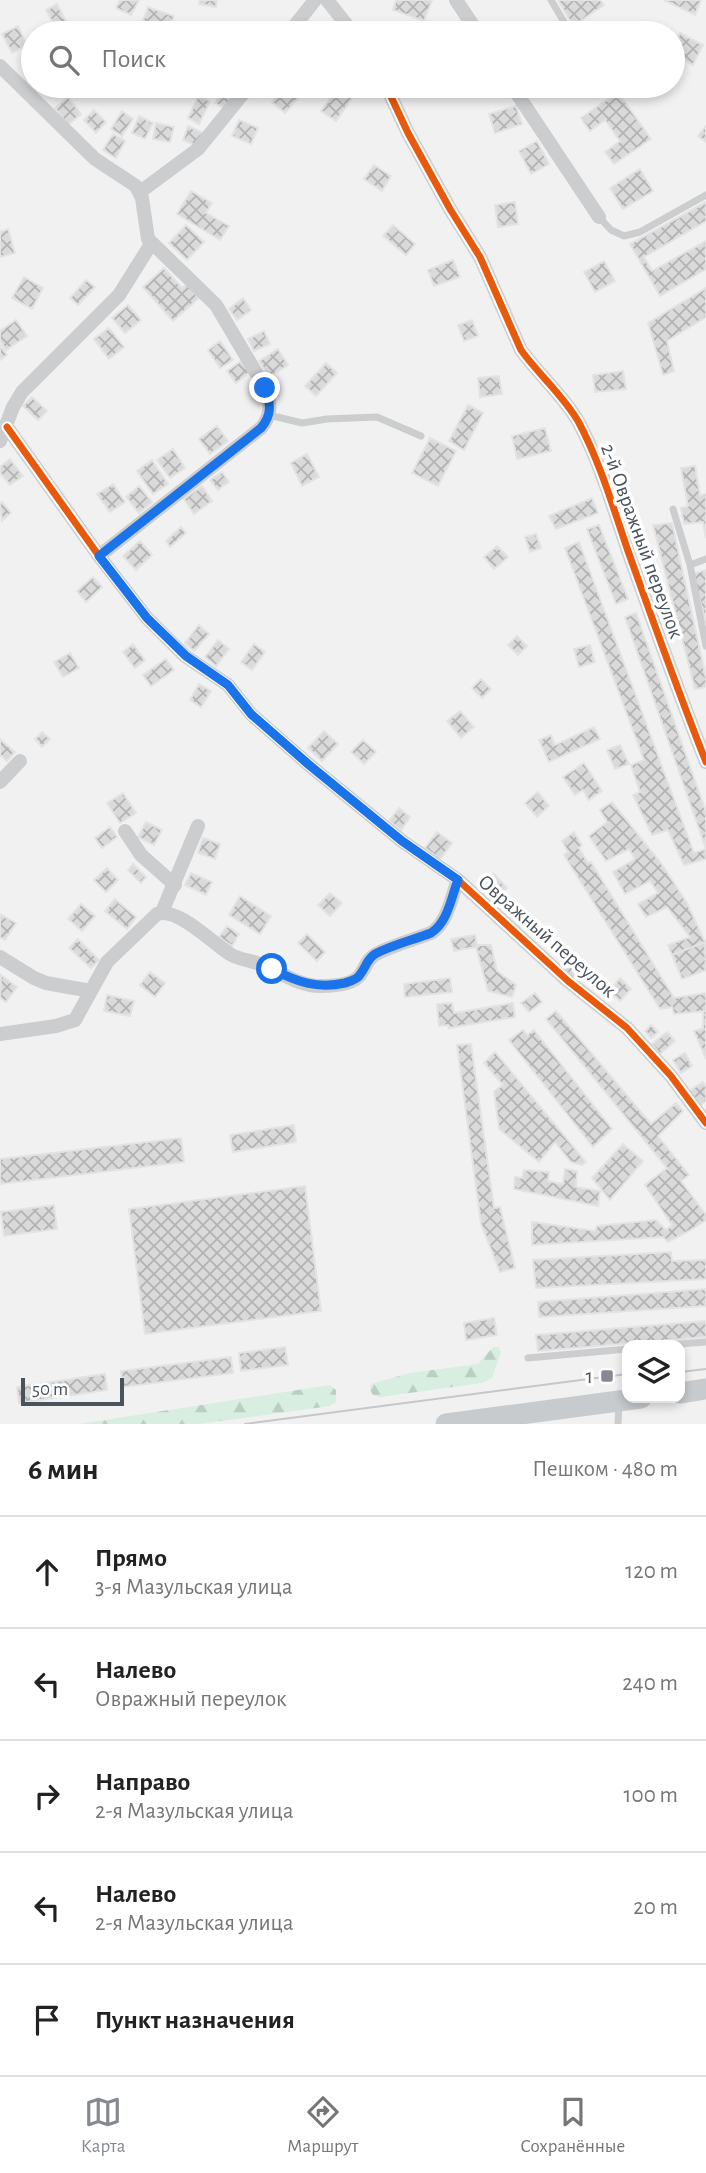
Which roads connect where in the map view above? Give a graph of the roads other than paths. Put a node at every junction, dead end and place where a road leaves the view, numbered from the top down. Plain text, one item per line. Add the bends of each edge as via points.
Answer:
1 (315, 0) edge
2 (327, 0) edge
3 (456, 0) edge
4 (551, 0) edge
5 (298, 21) edge
6 (344, 21) edge
7 (470, 21) edge
8 (563, 21) edge
9 (0, 66) edge
10 (21, 87) edge
11 (33, 98) edge
12 (239, 98) edge
13 (392, 98) edge
14 (520, 98) edge
15 (139, 192) junction
16 (706, 195) edge
17 (598, 217) joint
18 (151, 244) junction
19 (269, 415) junction
20 (7, 426) junction
21 (421, 436) dead end
22 (0, 441) edge
23 (673, 509) dead end
24 (99, 556) junction
25 (706, 559) edge
26 (690, 565) junction
27 (706, 646) edge
28 (20, 761) dead end
29 (706, 762) edge
30 (0, 782) edge
31 (198, 826) dead end
32 (125, 831) dead end
33 (458, 880) junction
34 (175, 886) junction
35 (162, 912) junction
36 (0, 957) edge
37 (91, 991) junction
38 (0, 1034) edge
39 (706, 1123) edge
40 (706, 1342) edge
41 (685, 1344) edge
42 (622, 1349) edge
43 (528, 1358) dead end
44 (706, 1389) edge
45 (685, 1392) edge
46 (622, 1400) edge
47 (628, 1403) edge
48 (446, 1424) edge
49 (618, 1424) edge

1 - 5 street
2 - 6 street
3 - 7 street
4 - 8 lane
9 - 10 street
11 - 15 street via 95,159
12 - 15 street via 198,149
13 - 29 street, 2-й Овражный переулок via 480,257 522,350 566,401 594,454
14 - 17 street
15 - 18 street
16 - 17 lane via 640,232 624,236
18 - 19 street via 216,305 265,388
18 - 20 street via 119,295 22,392
19 - 21 lane via 302,423 377,417
19 - 24 street via 261,428
20 - 22 street
20 - 24 street, Овражный переулок
23 - 26 lane
24 - 33 street, Овражный переулок via 147,618 186,656 228,685 251,714 308,764
25 - 26 lane
26 - 27 lane
28 - 30 street
31 - 34 street
32 - 34 street via 141,855
33 - 35 street via 438,929 377,953 354,980 334,985 307,985 237,958 176,915
33 - 39 street, Овражный переулок via 568,981 627,1028
34 - 35 street
35 - 37 street via 113,953
36 - 37 street via 46,983
37 - 38 street via 75,1020
40 - 41 lane
42 - 43 lane
44 - 45 main road
46 - 48 main road
47 - 49 lane

